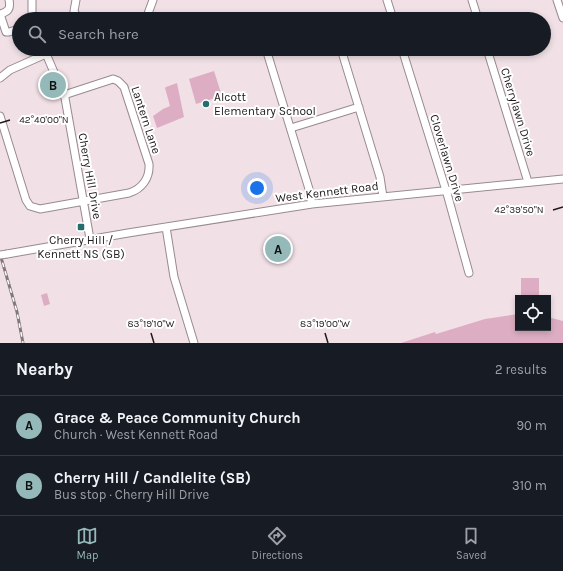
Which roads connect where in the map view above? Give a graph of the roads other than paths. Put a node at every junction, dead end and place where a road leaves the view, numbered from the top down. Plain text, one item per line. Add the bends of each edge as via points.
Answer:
1 (10, 0) edge
2 (32, 0) edge
3 (76, 0) edge
4 (153, 0) edge
5 (387, 0) edge
6 (472, 0) edge
7 (557, 0) edge
8 (32, 12) edge
9 (75, 12) edge
10 (149, 12) edge
11 (390, 12) edge
12 (476, 12) edge
13 (0, 14) edge
14 (563, 18) edge
15 (12, 31) edge
16 (36, 56) edge
17 (47, 56) edge
18 (268, 56) edge
19 (344, 56) edge
20 (404, 56) edge
21 (489, 56) edge
22 (0, 78) edge
23 (64, 95) junction
24 (359, 107) junction
25 (0, 116) edge
26 (291, 128) junction
27 (563, 179) edge
28 (528, 182) junction
29 (446, 190) junction
30 (382, 196) junction
31 (83, 201) junction
32 (312, 204) junction
33 (166, 227) junction
34 (90, 239) junction
35 (3, 255) edge
36 (469, 273) dead end
37 (194, 343) edge

1 - 13 street via 7,12
2 - 8 street
3 - 9 street
4 - 10 street
5 - 11 street
6 - 12 street
7 - 14 street
13 - 15 street via 6,32
16 - 22 street
17 - 23 street, Cherry Hill Drive
18 - 26 street
19 - 24 street
20 - 29 street, Cloverlawn Drive
21 - 28 street, Cherrylawn Drive
23 - 31 street, Cherry Hill Drive
23 - 31 street, Lantern Lane via 112,80 118,81 127,91 149,164 146,180 135,191
24 - 26 street
24 - 30 street via 380,176
25 - 31 street via 29,205 40,209
26 - 32 street
27 - 28 street, West Kennett Road
28 - 29 street, West Kennett Road
29 - 30 street, West Kennett Road
29 - 36 street, Cloverlawn Drive
30 - 32 street, West Kennett Road
31 - 34 street, Cherry Hill Drive
32 - 33 street, West Kennett Road
33 - 34 street, West Kennett Road
33 - 37 street via 174,277
34 - 35 street, West Kennett Road

